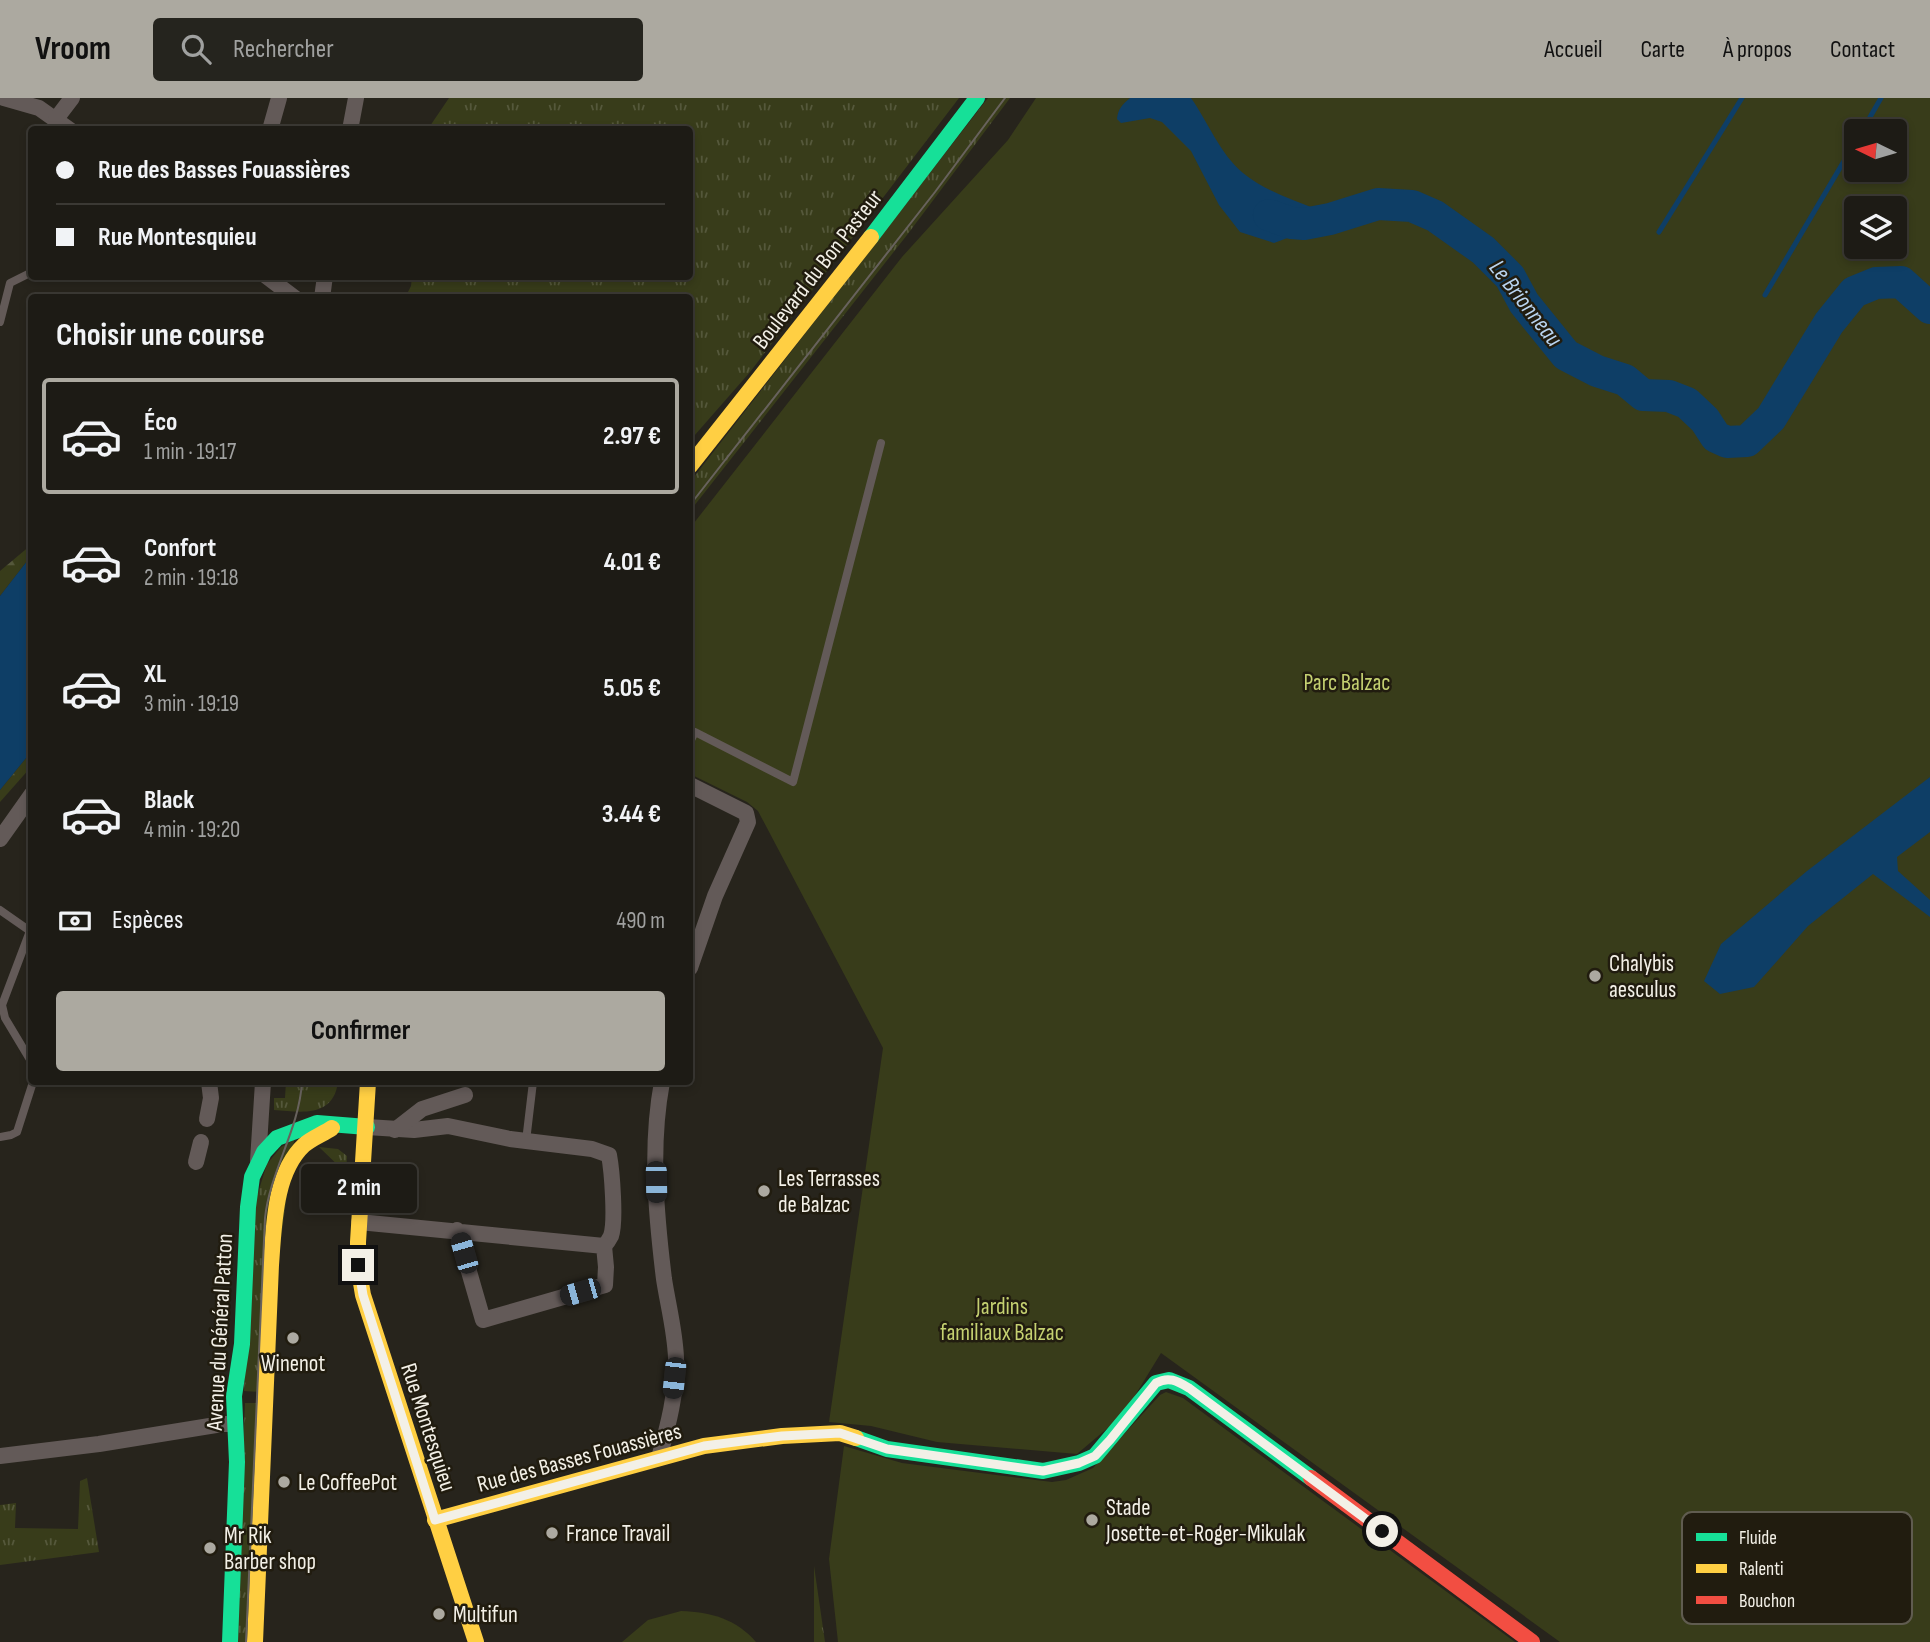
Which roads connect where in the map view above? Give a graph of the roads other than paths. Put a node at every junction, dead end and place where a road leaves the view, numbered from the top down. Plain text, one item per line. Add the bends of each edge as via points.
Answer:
1 (5, 98) edge
2 (72, 98) edge
3 (279, 98) edge
4 (356, 98) edge
5 (976, 98) edge
6 (65, 126) edge
7 (271, 126) edge
8 (351, 126) edge
9 (28, 273) edge
10 (271, 280) edge
11 (290, 294) edge
12 (0, 323) edge
13 (881, 443) dead end
14 (693, 462) edge
15 (693, 736) edge
16 (693, 786) edge
17 (28, 800) edge
18 (0, 839) edge
19 (0, 910) edge
20 (28, 929) edge
21 (28, 935) edge
22 (693, 959) edge
23 (28, 1056) edge
24 (32, 1085) edge
25 (262, 1085) edge
26 (368, 1085) edge
27 (533, 1085) edge
28 (662, 1085) edge
29 (210, 1090) edge
30 (465, 1095) dead end
31 (261, 1114) junction
32 (207, 1119) dead end
33 (338, 1124) junction
34 (367, 1127) junction
35 (395, 1130) junction
36 (0, 1137) edge
37 (277, 1138) junction
38 (526, 1141) junction
39 (201, 1142) dead end
40 (258, 1161) junction
41 (196, 1162) dead end
42 (359, 1222) junction
43 (457, 1230) junction
44 (604, 1246) junction
45 (235, 1424) junction
46 (0, 1456) edge
47 (659, 1458) junction
48 (435, 1520) junction
49 (229, 1642) edge
50 (255, 1642) edge
51 (476, 1642) edge
52 (1532, 1642) edge

1 - 6 street via 39,108
2 - 6 street
3 - 7 street
4 - 8 street
5 - 14 street, Boulevard du Bon Pasteur
9 - 12 lane via 10,283
10 - 11 street
13 - 15 lane via 793,782 695,732
16 - 22 street via 746,813 747,827
17 - 18 street
19 - 20 lane
21 - 23 lane via 2,1005
24 - 36 lane via 17,1132
25 - 31 street
26 - 34 street
27 - 38 lane
28 - 47 street via 655,1140 657,1203 676,1359 671,1415
29 - 32 street
30 - 35 street via 422,1109
31 - 37 street
31 - 40 street
33 - 34 street, Avenue du Général Patton
33 - 37 street, Avenue du Général Patton via 317,1123
33 - 50 street via 295,1156 276,1209
34 - 35 street
34 - 42 street, Rue Montesquieu
35 - 38 street via 448,1126
37 - 40 street, Avenue du Général Patton
38 - 44 street via 609,1155 612,1224 611,1237
39 - 41 street
40 - 45 street, Avenue du Général Patton via 249,1191
42 - 43 street
42 - 48 street, Rue Montesquieu via 363,1295
43 - 44 street
43 - 44 street via 483,1320 605,1285
45 - 46 street
45 - 49 street, Avenue du Général Patton
47 - 48 street, Rue des Basses Fouassières
47 - 52 street, Rue des Basses Fouassières via 743,1440 840,1433 887,1449 1043,1471 1095,1456 1156,1383 1171,1379
48 - 51 street, Rue Montesquieu

